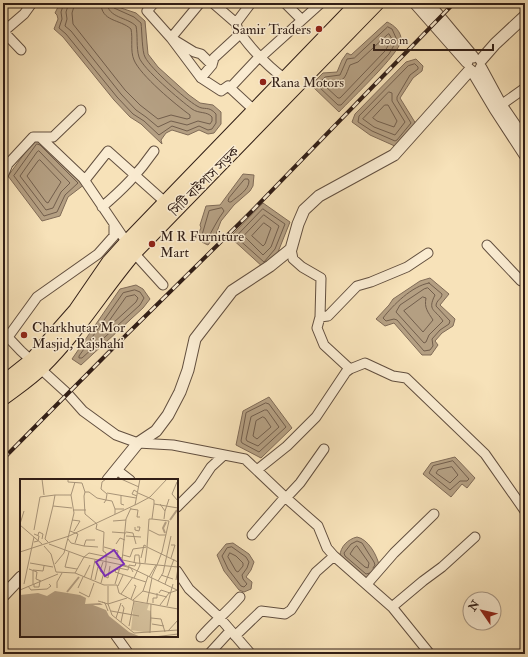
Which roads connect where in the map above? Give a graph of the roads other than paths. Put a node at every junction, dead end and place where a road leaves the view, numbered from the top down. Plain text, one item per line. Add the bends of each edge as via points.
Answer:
1 (32, 3) edge
2 (200, 3) edge
3 (213, 3) edge
4 (251, 3) edge
5 (285, 3) edge
6 (358, 3) edge
7 (377, 3) edge
8 (415, 3) edge
9 (428, 3) edge
10 (150, 5) edge
11 (315, 5) edge
12 (525, 16) edge
13 (302, 20) junction
14 (236, 23) junction
15 (4, 29) edge
16 (240, 34) junction
17 (170, 38) junction
18 (21, 50) dead end
19 (260, 56) junction
20 (212, 65) junction
21 (474, 65) junction
22 (201, 78) junction
23 (292, 82) junction
24 (230, 88) junction
25 (525, 88) edge
26 (501, 104) junction
27 (81, 110) dead end
28 (255, 111) junction
29 (40, 137) junction
30 (525, 140) edge
31 (154, 151) dead end
32 (525, 155) edge
33 (136, 175) junction
34 (3, 176) edge
35 (85, 180) junction
36 (165, 202) junction
37 (102, 206) junction
38 (114, 224) junction
39 (487, 245) dead end
40 (130, 247) junction
41 (291, 249) junction
42 (428, 253) dead end
43 (524, 281) edge
44 (163, 285) dead end
45 (320, 317) junction
46 (6, 334) edge
47 (37, 364) junction
48 (350, 369) junction
49 (3, 383) edge
50 (3, 398) edge
51 (138, 443) junction
52 (324, 449) dead end
53 (224, 455) junction
54 (117, 470) junction
55 (257, 470) junction
56 (109, 479) edge
57 (129, 479) edge
58 (285, 498) junction
59 (178, 506) edge
60 (525, 511) edge
61 (434, 514) dead end
62 (252, 535) dead end
63 (475, 537) dead end
64 (334, 556) junction
65 (178, 572) edge
66 (20, 578) edge
67 (368, 584) junction
68 (3, 596) edge
69 (240, 597) dead end
70 (392, 607) junction
71 (219, 617) junction
72 (233, 633) junction
73 (117, 637) edge
74 (201, 637) dead end
75 (129, 654) edge
76 (209, 654) edge
77 (251, 654) edge
78 (430, 654) edge

1 - 15 street via 24,14
2 - 17 street
3 - 14 street
4 - 14 street
5 - 13 street
6 - 23 main road
7 - 23 main road, সিটি বাইপাস সড়ক
8 - 21 street
9 - 21 street
10 - 17 street via 146,11
11 - 13 street
12 - 21 street
13 - 19 street
14 - 16 street
15 - 18 street
16 - 19 street
16 - 20 street via 214,58
17 - 20 street via 201,54
17 - 22 street
19 - 23 street
19 - 24 street
20 - 22 street
21 - 26 street
21 - 32 street via 495,109
21 - 41 street via 394,155 319,196 304,210
22 - 24 street via 221,91 228,86
23 - 28 main road
23 - 40 main road, সিটি বাইপাস সড়ক
24 - 28 street
25 - 26 street
26 - 30 street
27 - 29 street via 53,137
28 - 36 main road
29 - 34 street via 33,137 8,164
29 - 35 street
31 - 33 street
33 - 35 street via 108,151
33 - 36 street
33 - 37 street via 123,190
35 - 37 street
36 - 40 main road
37 - 38 street
38 - 40 street
38 - 46 street via 114,236 98,254 37,297
39 - 43 street
40 - 44 street
40 - 47 main road via 109,262
41 - 45 street via 293,259 321,278
41 - 51 street via 232,291 195,339 188,370 168,415 156,431
42 - 45 street via 407,267 357,286 328,316
45 - 48 street via 317,328 324,345
46 - 47 street
47 - 49 main road
47 - 50 main road
47 - 51 street via 83,411 116,434
48 - 55 street via 316,417 287,446
48 - 60 street via 365,363 393,376 406,378 485,454
51 - 53 street via 173,445
51 - 54 street
52 - 58 street via 300,484
53 - 55 street via 245,459
53 - 59 street
54 - 56 street
54 - 57 street
55 - 58 street
58 - 62 street
58 - 64 street via 318,526 327,548
61 - 67 street via 394,553
63 - 70 street
64 - 67 street
64 - 72 street via 316,572 291,610 285,614 261,611
65 - 71 street via 189,589
66 - 68 street
67 - 70 street
69 - 71 street
70 - 78 street
71 - 72 street
71 - 74 street
72 - 76 street
72 - 77 street
73 - 75 street

